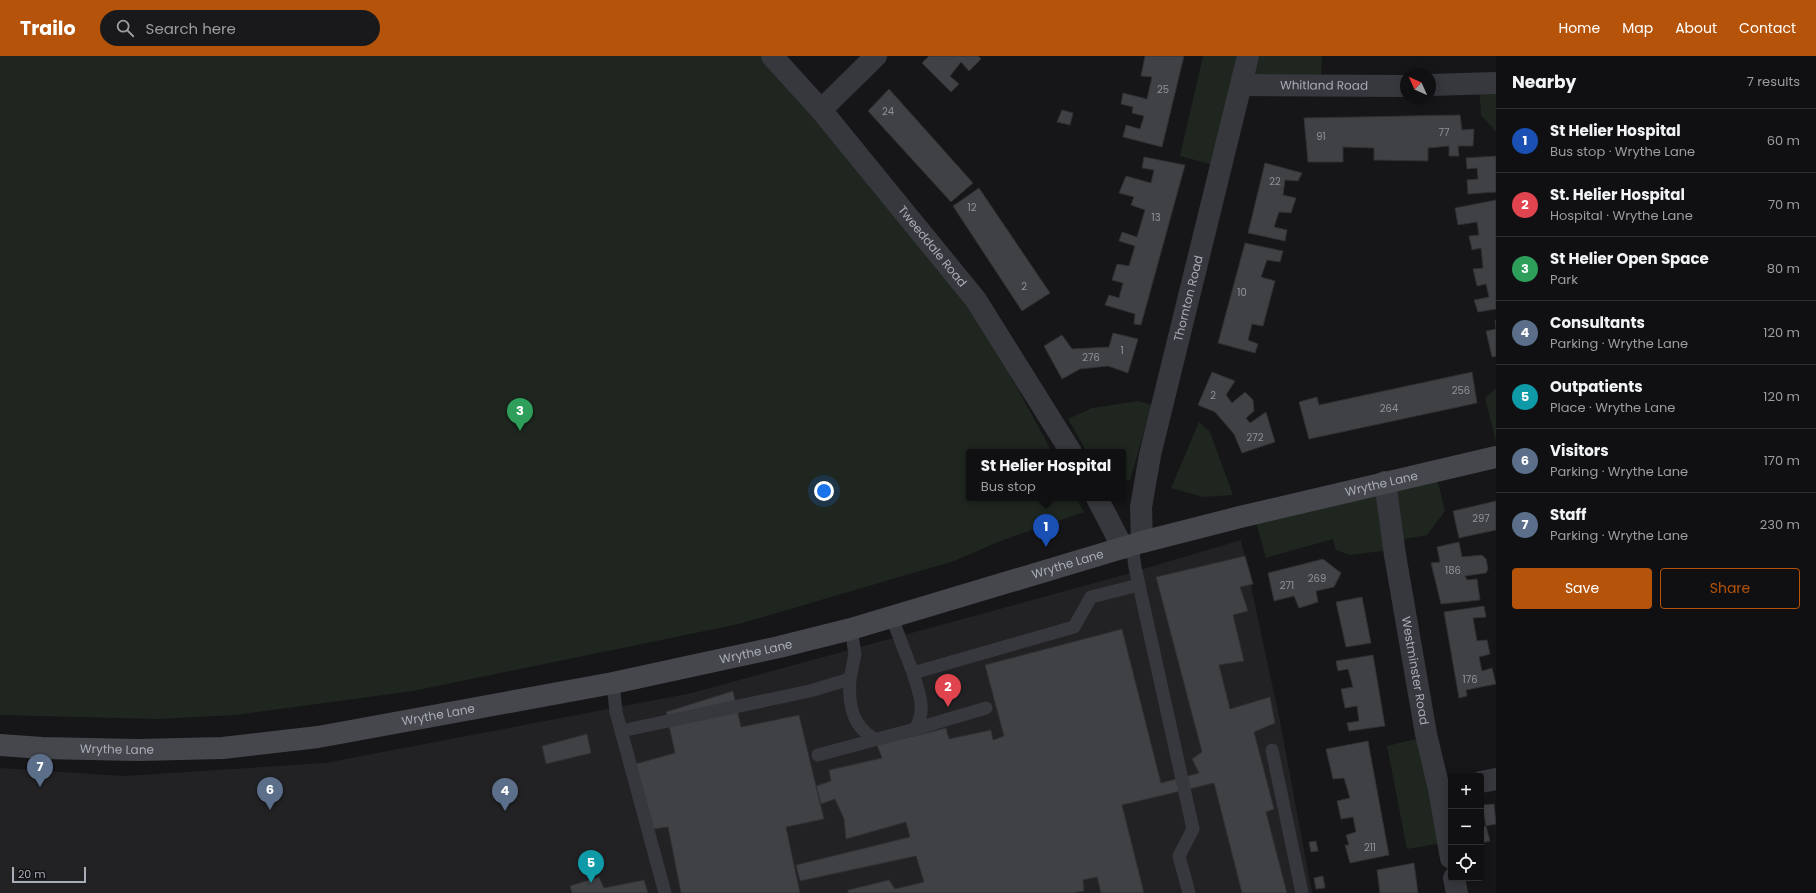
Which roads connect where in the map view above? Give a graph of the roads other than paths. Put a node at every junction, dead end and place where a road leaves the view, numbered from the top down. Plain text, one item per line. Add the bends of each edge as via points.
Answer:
1 (772, 56) edge
2 (876, 56) edge
3 (1248, 56) edge
4 (1496, 83) edge
5 (1242, 85) junction
6 (1436, 85) edge
7 (1400, 86) edge
8 (821, 110) junction
9 (1069, 449) edge
10 (1496, 457) edge
11 (1385, 482) junction
12 (1099, 501) edge
13 (1132, 545) junction
14 (1139, 584) junction
15 (892, 618) junction
16 (851, 629) junction
17 (913, 673) junction
18 (850, 679) junction
19 (613, 683) junction
20 (986, 708) dead end
21 (915, 728) junction
22 (621, 731) junction
23 (875, 739) junction
24 (0, 745) edge
25 (1272, 750) dead end
26 (818, 755) dead end
27 (1496, 779) edge
28 (1484, 781) edge
29 (1445, 788) edge
30 (1450, 845) edge
31 (1455, 881) edge
32 (665, 893) edge
33 (1189, 893) edge
34 (1302, 893) edge
35 (1457, 893) edge

1 - 8 street, Tweeddale Road
2 - 8 street
3 - 5 street, Thornton Road
4 - 6 street
5 - 7 street, Whitland Road
5 - 13 street, Thornton Road via 1150,455
8 - 9 street, Tweeddale Road via 976,300
10 - 11 main road, Wrythe Lane
11 - 13 main road, Wrythe Lane
11 - 29 street, Westminster Road via 1426,734
12 - 13 street
13 - 14 lane
13 - 15 main road, Wrythe Lane
14 - 17 lane via 1091,598 1074,627
14 - 33 lane via 1193,829 1179,856
15 - 16 main road, Wrythe Lane
15 - 17 lane
16 - 18 lane via 856,654
16 - 19 main road, Wrythe Lane
17 - 21 lane via 920,694 922,712
18 - 22 lane via 810,691
18 - 23 lane via 848,697 855,719 866,735
19 - 22 lane
19 - 24 main road, Wrythe Lane via 318,737 223,748 138,750
20 - 21 lane
21 - 23 lane
22 - 32 lane
23 - 26 lane
25 - 34 lane
27 - 28 street
29 - 30 street, Westminster Road
31 - 35 street

